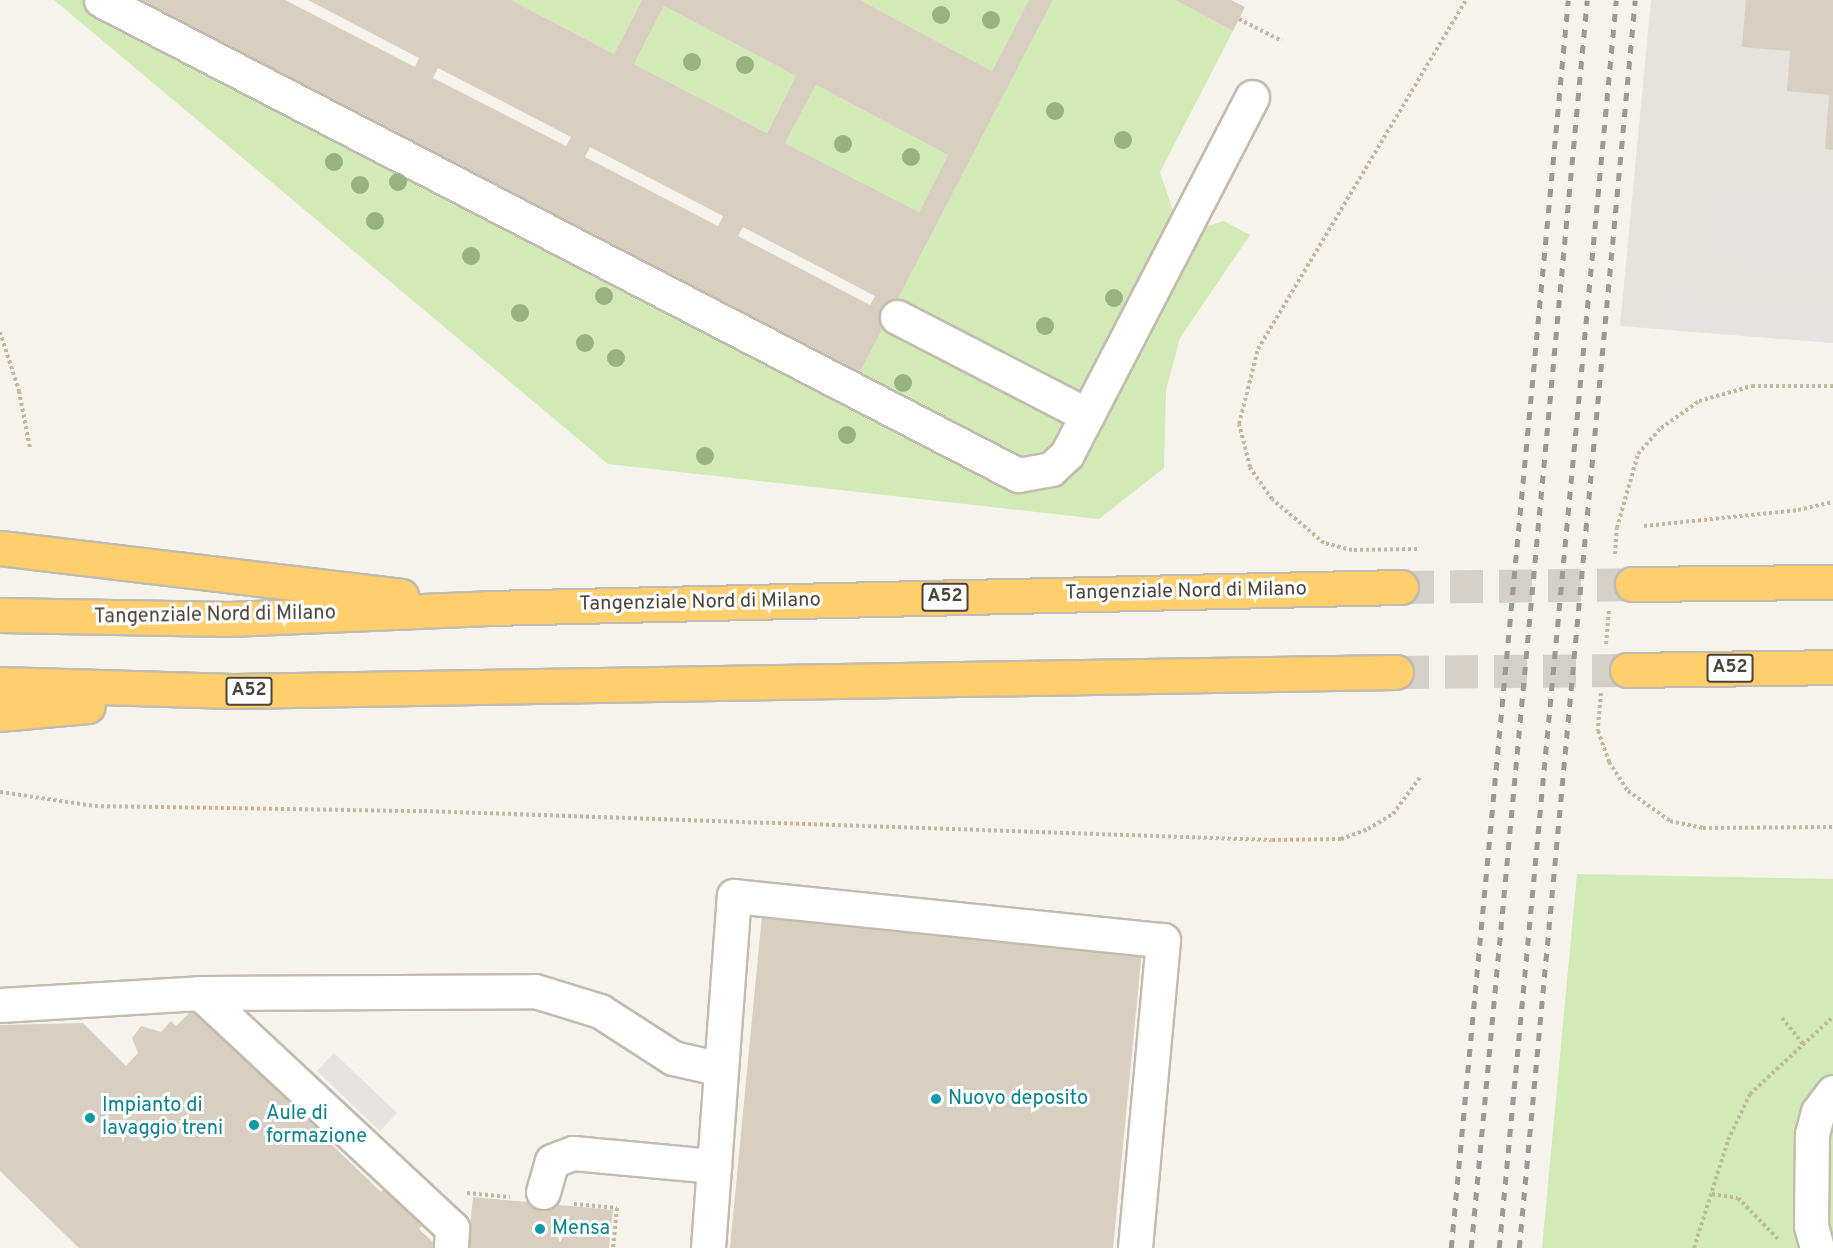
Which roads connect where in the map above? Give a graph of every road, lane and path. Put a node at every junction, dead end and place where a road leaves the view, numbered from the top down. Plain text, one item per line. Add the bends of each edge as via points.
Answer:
1 (101, 0) edge
2 (1466, 0) edge
3 (1239, 19) dead end
4 (1282, 41) dead end
5 (1252, 97) dead end
6 (897, 316) dead end
7 (0, 333) edge
8 (1087, 415) junction
9 (30, 448) dead end
10 (1833, 502) edge
11 (1644, 526) dead end
12 (0, 548) edge
13 (1417, 549) dead end
14 (1833, 582) edge
15 (1632, 584) tunnel mouth
16 (1401, 586) tunnel mouth
17 (489, 608) junction
18 (0, 615) edge
19 (1833, 667) edge
20 (1627, 670) tunnel mouth
21 (1396, 672) tunnel mouth
22 (0, 684) edge
23 (233, 691) junction
24 (0, 714) edge
25 (1421, 776) dead end
26 (0, 792) edge
27 (200, 993) junction
28 (0, 1005) edge
29 (1833, 1017) edge
30 (1782, 1018) dead end
31 (1803, 1044) junction
32 (722, 1069) junction
33 (1833, 1092) edge
34 (714, 1166) junction
35 (543, 1192) dead end
36 (1712, 1194) junction
37 (451, 1248) edge
38 (708, 1248) edge
39 (1135, 1248) edge
40 (1694, 1248) edge
41 (1787, 1248) edge
42 (1817, 1248) edge

1 - 8 lane via 1008,472 1030,476 1051,469 1067,454
2 - 13 path via 1258,349 1239,424 1250,467 1272,499 1324,543 1352,550
3 - 4 path
5 - 8 lane
6 - 8 lane
7 - 9 path via 19,391
10 - 11 path
12 - 17 highway
14 - 15 highway
16 - 17 highway, Tangenziale Nord di Milano / A52
17 - 18 highway, Tangenziale Nord di Milano / A52 via 229,619
19 - 20 highway, A52
21 - 23 highway, A52
22 - 23 highway, A52
23 - 24 highway
25 - 26 path via 1393,813 1368,829 1341,839 1272,840 496,813 95,806
27 - 28 lane
27 - 32 lane via 534,991 600,1011 673,1058
27 - 37 lane via 453,1228
29 - 31 path
30 - 31 path
31 - 36 path via 1750,1094 1728,1140
32 - 34 lane
32 - 39 lane via 734,896 1163,940
33 - 42 lane via 1818,1112 1812,1134 1811,1226
34 - 35 lane via 573,1152 552,1161
34 - 38 lane
36 - 40 path
36 - 41 path via 1738,1198

